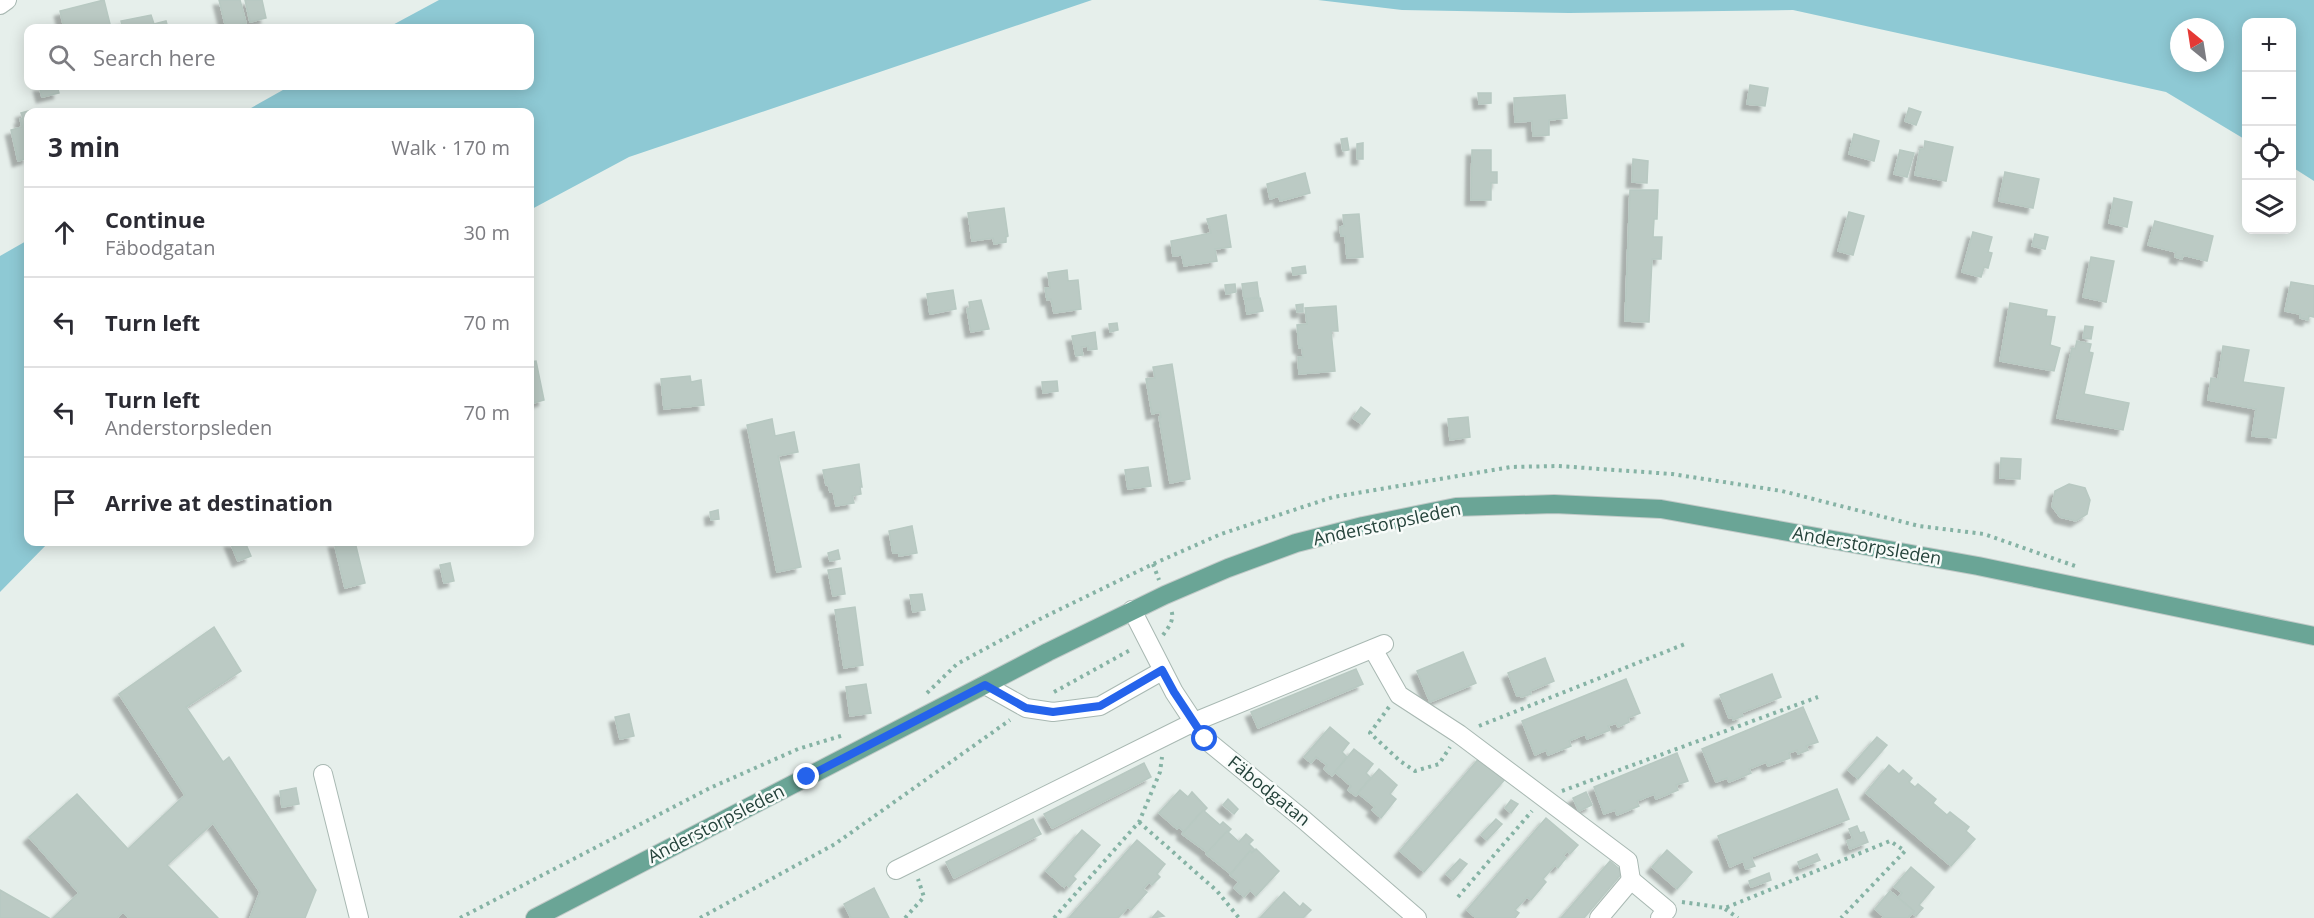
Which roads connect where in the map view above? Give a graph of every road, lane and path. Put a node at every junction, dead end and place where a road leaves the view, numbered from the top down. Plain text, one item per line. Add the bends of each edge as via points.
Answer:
1 (7, 0) edge
2 (0, 4) edge
3 (1153, 564) junction
4 (2076, 566) dead end
5 (1165, 595) junction
6 (1132, 610) junction
7 (2314, 636) edge
8 (1148, 642) junction
9 (1685, 644) dead end
10 (1162, 670) junction
11 (985, 685) junction
12 (1399, 695) junction
13 (924, 696) dead end
14 (1818, 697) dead end
15 (1026, 708) junction
16 (1194, 722) junction
17 (854, 732) dead end
18 (1459, 734) junction
19 (1165, 736) junction
20 (323, 774) dead end
21 (1543, 798) junction
22 (1139, 822) junction
23 (904, 866) joint
24 (1631, 880) junction
25 (1458, 897) dead end
26 (1725, 908) junction
27 (1663, 914) edge
28 (707, 916) edge
29 (359, 918) edge
30 (459, 918) edge
31 (535, 918) edge
32 (700, 918) edge
33 (905, 918) edge
34 (1054, 918) edge
35 (1239, 918) edge
36 (1417, 918) edge
37 (1599, 918) edge
38 (1738, 918) edge
39 (1841, 918) edge

1 - 2 street
3 - 4 path via 1221,534 1333,497 1511,467 1558,466 1672,474 1782,491 1919,526 1984,534
3 - 5 path
3 - 13 path via 957,664
5 - 6 main road, Anderstorpsleden
5 - 7 main road, Anderstorpsleden via 1296,543 1363,526 1456,507 1554,504 1662,509 1978,566
5 - 8 path via 1173,614 1170,627
6 - 8 street, Fäbodgatan
6 - 11 main road, Anderstorpsleden
8 - 10 street, Fäbodgatan
8 - 15 path
9 - 18 path
10 - 15 street via 1100,706 1053,712
10 - 16 street, Fäbodgatan
11 - 15 street
11 - 31 main road, Anderstorpsleden
12 - 16 street via 1378,647
12 - 18 street
12 - 18 path via 1370,733 1415,771 1439,764
14 - 21 path
15 - 28 path via 835,844
16 - 19 street
16 - 36 street, Fäbodgatan via 1205,739
17 - 30 path via 798,749 710,788
18 - 21 street
19 - 22 path via 1160,772
19 - 23 street
20 - 29 street
21 - 24 street via 1628,861
21 - 25 path
22 - 34 path
22 - 35 path via 1217,891
23 - 33 path via 924,897
24 - 27 street
24 - 37 street
26 - 27 path via 1683,902
26 - 38 path
26 - 39 path via 1890,841 1905,851
28 - 32 path

